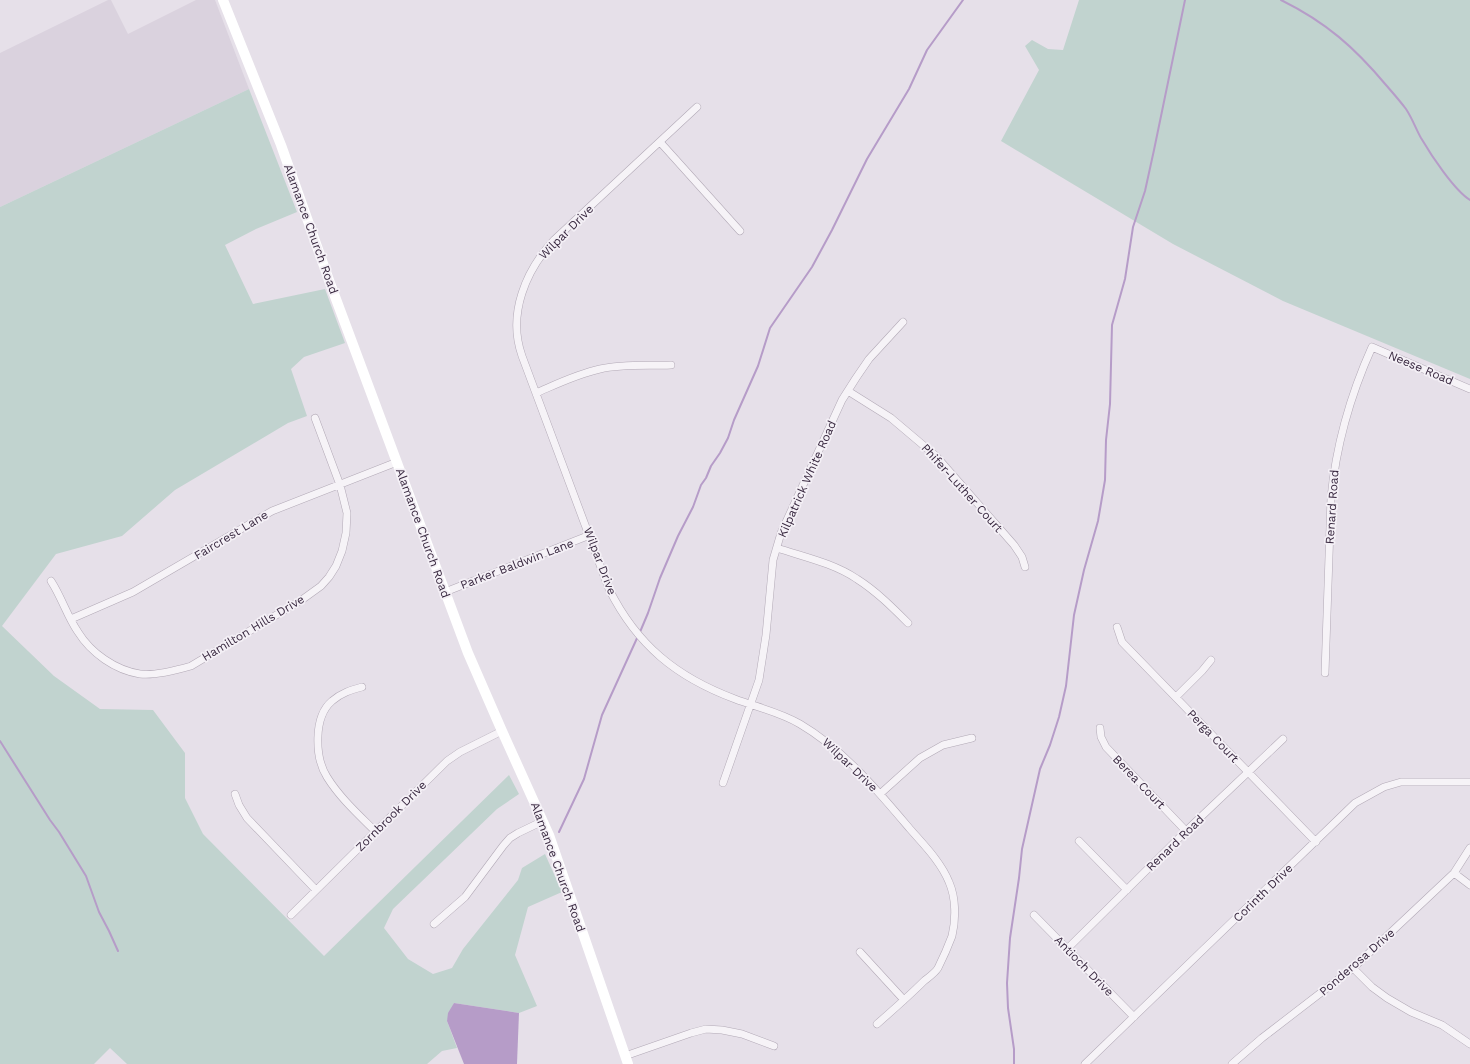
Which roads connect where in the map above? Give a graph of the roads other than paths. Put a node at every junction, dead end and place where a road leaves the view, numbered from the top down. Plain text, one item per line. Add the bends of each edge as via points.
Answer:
1 (223, 0) edge
2 (697, 107) dead end
3 (660, 142) junction
4 (740, 231) dead end
5 (903, 322) dead end
6 (1372, 347) joint
7 (671, 365) dead end
8 (1470, 389) edge
9 (848, 391) junction
10 (536, 393) junction
11 (315, 418) dead end
12 (397, 462) junction
13 (340, 485) junction
14 (590, 536) junction
15 (776, 548) junction
16 (1025, 567) dead end
17 (51, 581) dead end
18 (445, 592) junction
19 (71, 618) junction
20 (908, 623) dead end
21 (1117, 627) dead end
22 (1211, 660) dead end
23 (1325, 673) dead end
24 (362, 687) dead end
25 (1176, 697) junction
26 (751, 703) junction
27 (1100, 728) dead end
28 (502, 731) junction
29 (972, 738) dead end
30 (1283, 739) dead end
31 (1249, 772) junction
32 (1470, 782) edge
33 (723, 783) dead end
34 (235, 794) dead end
35 (880, 794) junction
36 (543, 821) junction
37 (1186, 831) junction
38 (376, 832) junction
39 (1079, 841) dead end
40 (1316, 842) junction
41 (1470, 848) edge
42 (1454, 873) junction
43 (1470, 885) edge
44 (316, 890) junction
45 (1127, 890) junction
46 (1034, 914) dead end
47 (292, 915) dead end
48 (434, 924) dead end
49 (1067, 949) junction
50 (860, 952) dead end
51 (1353, 968) junction
52 (904, 1000) junction
53 (1134, 1017) junction
54 (878, 1024) dead end
55 (1470, 1044) edge
56 (774, 1046) dead end
57 (627, 1060) edge
58 (1085, 1064) edge
59 (1232, 1064) edge

1 - 12 main road, Alamance Church Road via 281,145
2 - 3 street, Wilpar Drive
3 - 4 street
3 - 10 street, Wilpar Drive via 554,240 530,272 519,302 517,329 520,351
5 - 9 street, Kilpatrick White Road via 869,359
6 - 8 street, Neese Road
6 - 23 street, Renard Road via 1349,405 1333,476
7 - 10 street via 601,369 576,376
9 - 15 street, Kilpatrick White Road via 832,420
9 - 16 street, Phifer-Luther Court via 891,418 936,456 1014,545
10 - 14 street, Wilpar Drive
11 - 13 street, Hamilton Hills Drive
12 - 13 street, Faircrest Lane
12 - 18 main road, Alamance Church Road
13 - 19 street, Faircrest Lane via 272,510 133,592
13 - 19 street, Hamilton Hills Drive via 347,513 346,533 342,551 329,577 303,599 191,666 141,674 122,669 92,649 78,633
14 - 18 street, Parker Baldwin Lane
14 - 26 street, Wilpar Drive via 615,601 647,644 685,676 735,699
15 - 20 street via 827,564 856,578 873,589
15 - 26 street, Kilpatrick White Road via 764,657
17 - 19 street, Hamilton Hills Drive
18 - 28 main road, Alamance Church Road
21 - 25 street, Perga Court via 1122,642
22 - 25 street
24 - 38 street via 343,692 322,714 318,730 318,747 321,764 327,777 346,802
25 - 31 street, Perga Court
26 - 33 street, Kilpatrick White Road
26 - 35 street, Wilpar Drive via 798,722 820,736 839,751
27 - 37 street, Berea Court via 1106,748
28 - 36 main road, Alamance Church Road
28 - 38 street, Zornbrook Drive via 447,761
29 - 35 street via 943,745 920,758
30 - 31 street, Renard Road
31 - 37 street, Renard Road
31 - 40 street, Perga Court
32 - 40 street, Corinth Drive via 1401,782 1384,787 1355,804
34 - 44 street via 247,818
35 - 52 street, Wilpar Drive via 936,860 949,883 955,909 952,936 937,968
36 - 48 street via 510,838 465,897
36 - 57 main road, Alamance Church Road
37 - 45 street, Renard Road
38 - 44 street, Zornbrook Drive
39 - 45 street
40 - 53 street, Corinth Drive
41 - 42 street, Ponderosa Drive
42 - 43 street
42 - 51 street, Ponderosa Drive
44 - 47 street, Zornbrook Drive
45 - 49 street, Renard Road
46 - 49 street, Antioch Drive
49 - 53 street, Antioch Drive
50 - 52 street
51 - 55 street via 1372,988 1387,998 1442,1025
51 - 59 street, Ponderosa Drive
52 - 54 street, Wilpar Drive
53 - 58 street, Corinth Drive
56 - 57 street via 742,1034 706,1030 691,1033

